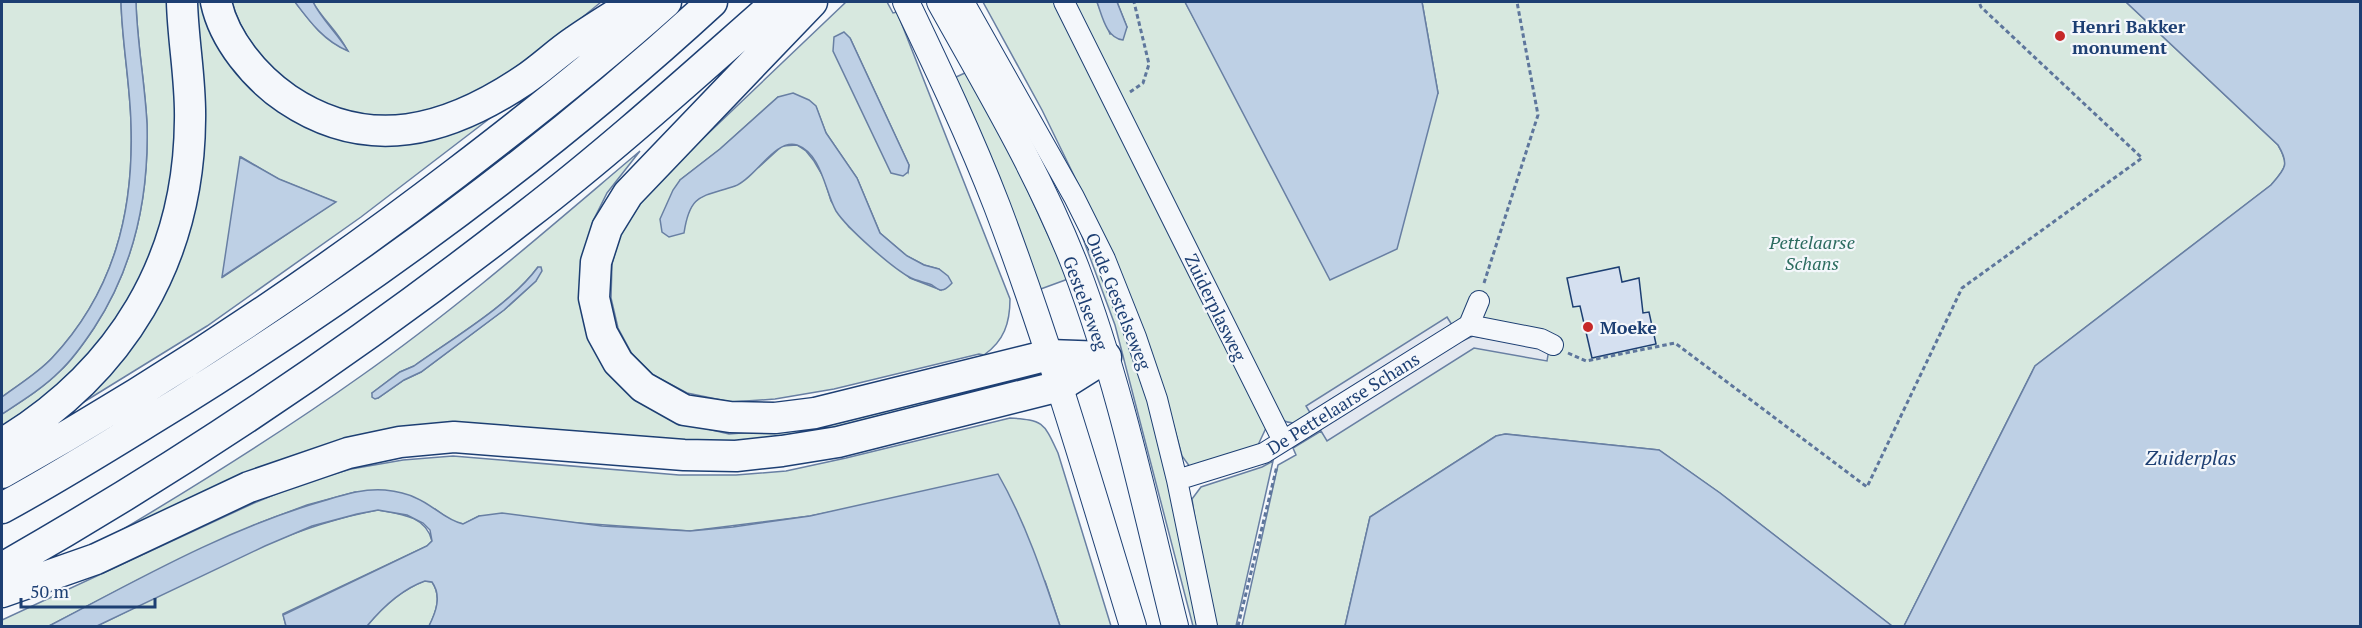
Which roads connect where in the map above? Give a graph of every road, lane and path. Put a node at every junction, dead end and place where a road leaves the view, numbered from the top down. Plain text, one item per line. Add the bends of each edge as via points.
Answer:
1 (182, 2) edge
2 (216, 2) edge
3 (636, 2) edge
4 (666, 2) edge
5 (712, 2) edge
6 (777, 2) edge
7 (812, 2) edge
8 (906, 2) edge
9 (939, 2) edge
10 (964, 2) edge
11 (1064, 2) edge
12 (1134, 2) edge
13 (1517, 2) edge
14 (1979, 2) edge
15 (1115, 103) junction
16 (1479, 300) joint
17 (1468, 325) junction
18 (1553, 345) joint
19 (1049, 355) junction
20 (1106, 357) junction
21 (1060, 386) junction
22 (1283, 441) junction
23 (2, 444) edge
24 (2, 473) edge
25 (1177, 480) junction
26 (2, 508) edge
27 (2, 568) edge
28 (2, 592) edge
29 (1133, 627) edge
30 (1175, 627) edge
31 (1207, 627) edge
32 (1238, 627) edge

1 - 23 highway via 190,119 187,172 179,215 162,268 136,316 109,353 46,415
2 - 3 highway via 228,34 251,67 274,90 328,120 386,131 419,128 473,110
4 - 24 highway via 566,89 365,242 218,344
5 - 26 highway via 501,179 315,316
6 - 27 highway via 528,214 432,287 190,454
7 - 19 highway via 628,194 607,228 596,262 594,298 602,333 618,362 643,387 684,410 775,418 815,413
8 - 19 main road via 996,204
9 - 20 main road, Gestelseweg via 1028,163 1075,267
10 - 25 street, Oude Gestelseweg via 1105,259 1157,399
11 - 15 street, Zuiderplasweg
12 - 15 path via 1149,64 1143,83
13 - 16 path via 1538,115
14 - 18 path via 2142,158 1962,288 1867,487 1675,343 1586,361
15 - 22 street, Zuiderplasweg
16 - 17 street
17 - 18 street via 1541,339
17 - 22 street, De Pettelaarse Schans
19 - 20 highway
19 - 21 main road
20 - 21 highway
20 - 30 main road, Gestelseweg
21 - 28 highway via 838,442 736,456 684,456 454,437 400,442 348,453 249,487 96,559
21 - 29 main road
22 - 25 street, De Pettelaarse Schans via 1264,453
22 - 32 path
25 - 31 street, Oude Gestelseweg

